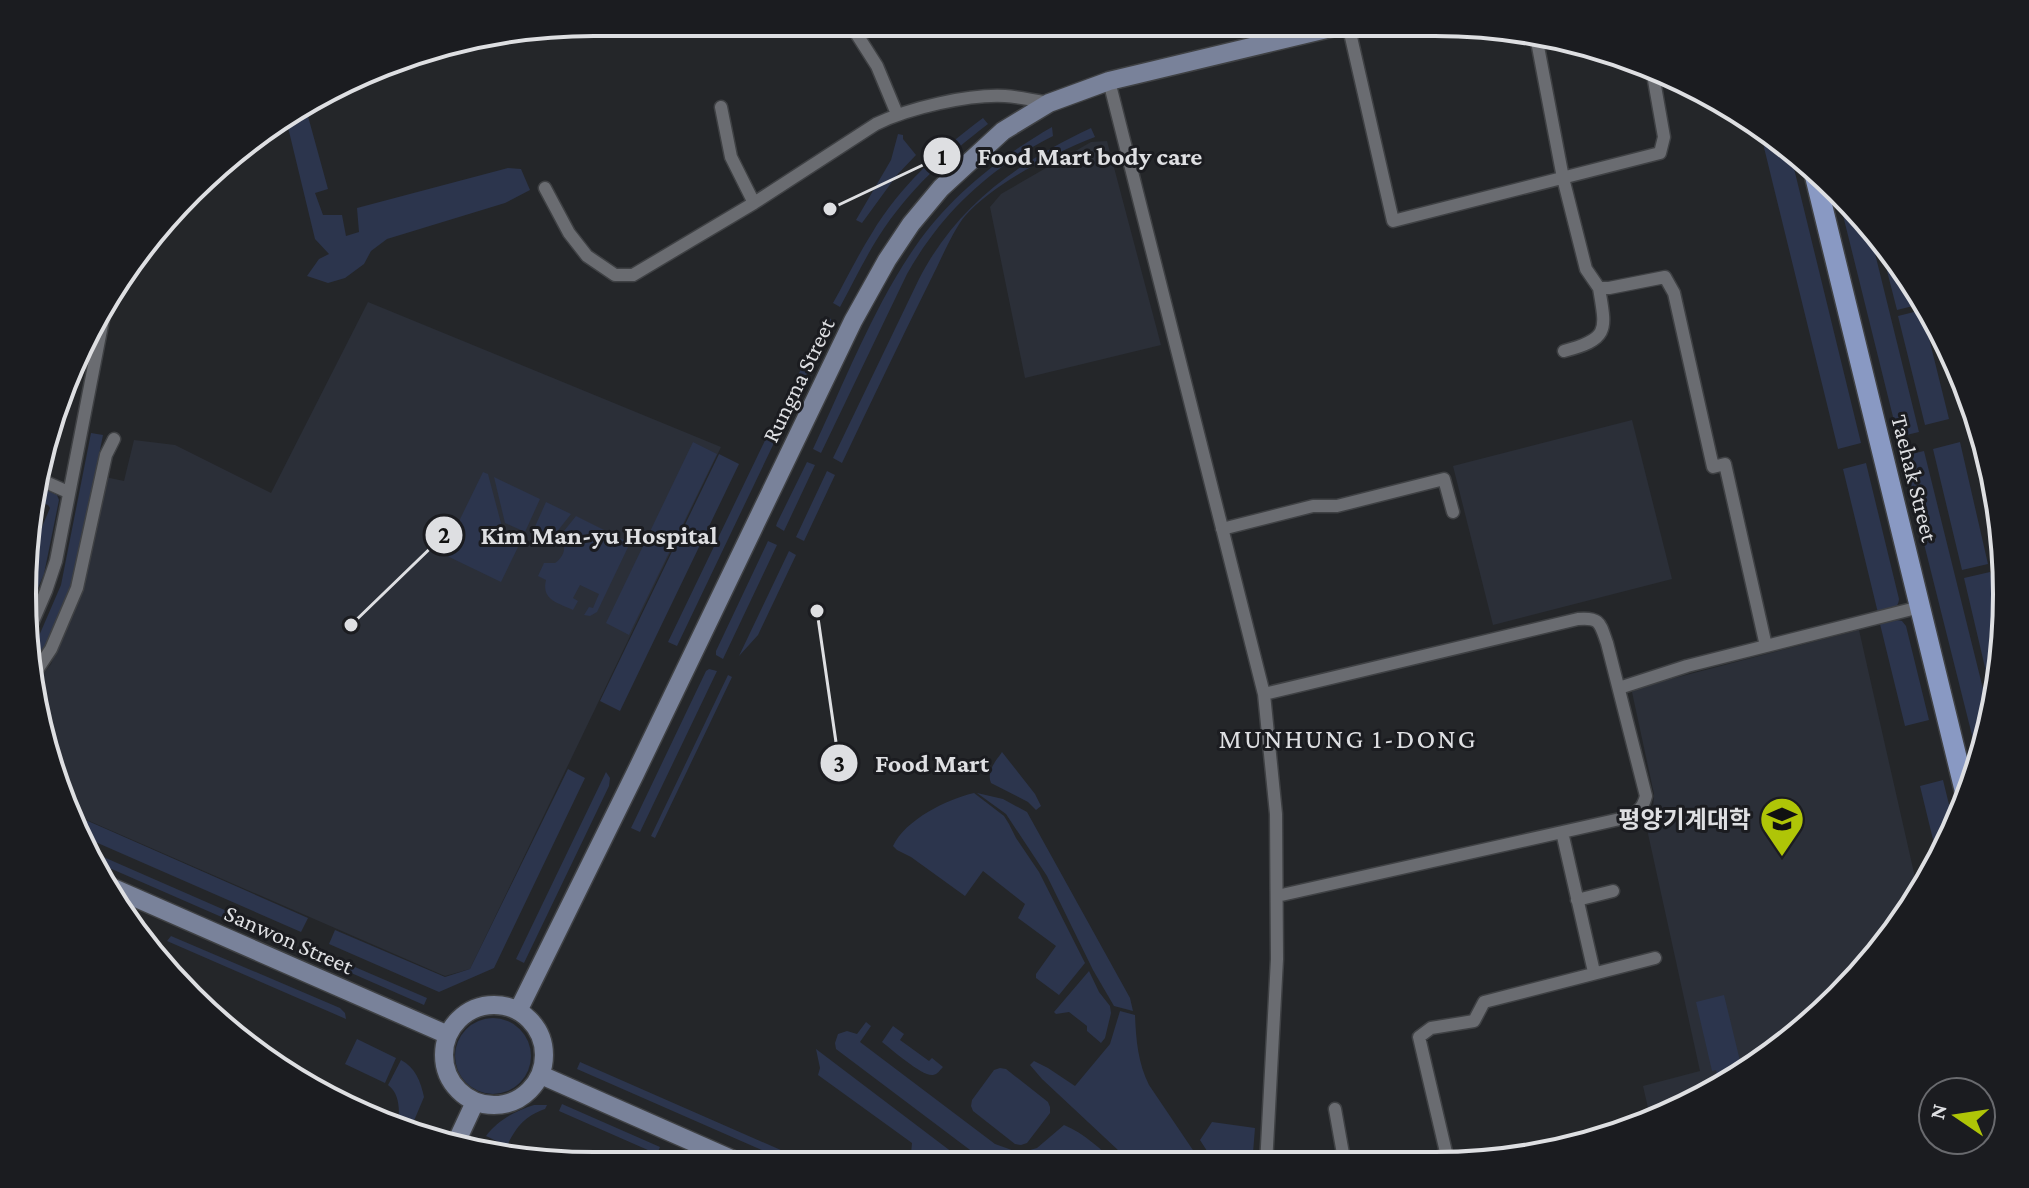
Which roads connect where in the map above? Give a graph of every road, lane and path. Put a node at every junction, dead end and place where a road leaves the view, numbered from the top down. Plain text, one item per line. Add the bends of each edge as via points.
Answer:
1 (858, 36) edge
2 (1299, 36) edge
3 (1353, 36) edge
4 (1538, 46) edge
5 (1654, 80) edge
6 (1109, 81) junction
7 (1049, 103) junction
8 (721, 107) dead end
9 (897, 114) junction
10 (1563, 178) junction
11 (545, 188) dead end
12 (1818, 188) edge
13 (754, 203) junction
14 (1599, 288) junction
15 (101, 334) edge
16 (92, 350) edge
17 (1564, 351) dead end
18 (98, 352) junction
19 (114, 439) dead end
20 (47, 483) edge
21 (68, 492) junction
22 (1453, 512) dead end
23 (1222, 529) junction
24 (1920, 607) junction
25 (37, 612) edge
26 (1766, 646) junction
27 (41, 664) edge
28 (1619, 688) junction
29 (1264, 694) junction
30 (1961, 777) edge
31 (1562, 832) junction
32 (1613, 891) dead end
33 (123, 892) edge
34 (1277, 896) junction
35 (1577, 900) junction
36 (1655, 958) dead end
37 (1594, 972) junction
38 (518, 1011) junction
39 (448, 1035) junction
40 (541, 1075) junction
41 (475, 1102) junction
42 (1335, 1109) dead end
43 (460, 1135) edge
44 (716, 1152) edge
45 (1267, 1152) edge
46 (1343, 1152) edge
47 (1446, 1152) edge

1 - 9 street
2 - 6 main road, Rungna Street
3 - 10 street via 1393,221
4 - 10 street
5 - 10 street via 1664,137 1660,153
6 - 7 main road, Rungna Street
6 - 23 street
7 - 9 street via 1003,96
7 - 38 main road, Rungna Street via 1003,131 941,188 887,260
8 - 13 street via 731,157
9 - 13 street
10 - 14 street via 1586,269
11 - 13 street via 587,256 615,275 633,275
12 - 24 main road, Taehak Street
14 - 17 street via 1605,324 1588,345
14 - 26 street via 1665,277 1674,293 1713,467 1725,464
15 - 18 street
16 - 18 street
18 - 21 street
19 - 27 street via 77,588
20 - 21 street
21 - 25 street via 50,579
22 - 23 street via 1444,479
23 - 29 street
24 - 26 street
24 - 30 main road, Taehak Street
26 - 28 street
28 - 29 street via 1607,643 1592,618
28 - 31 street via 1646,796 1643,805 1638,813 1620,819
29 - 34 street via 1276,814
31 - 34 street
31 - 35 street
32 - 35 street
33 - 39 main road, Sanwon Street
34 - 45 street
35 - 37 street
36 - 37 street
37 - 47 street via 1484,1002 1474,1021 1431,1028 1419,1037
38 - 39 main road via 495,1004 479,1007 464,1015
38 - 40 main road via 543,1041
39 - 41 main road via 447,1071 462,1095
40 - 41 main road via 522,1098 507,1105
40 - 44 main road
41 - 43 main road
42 - 46 street

